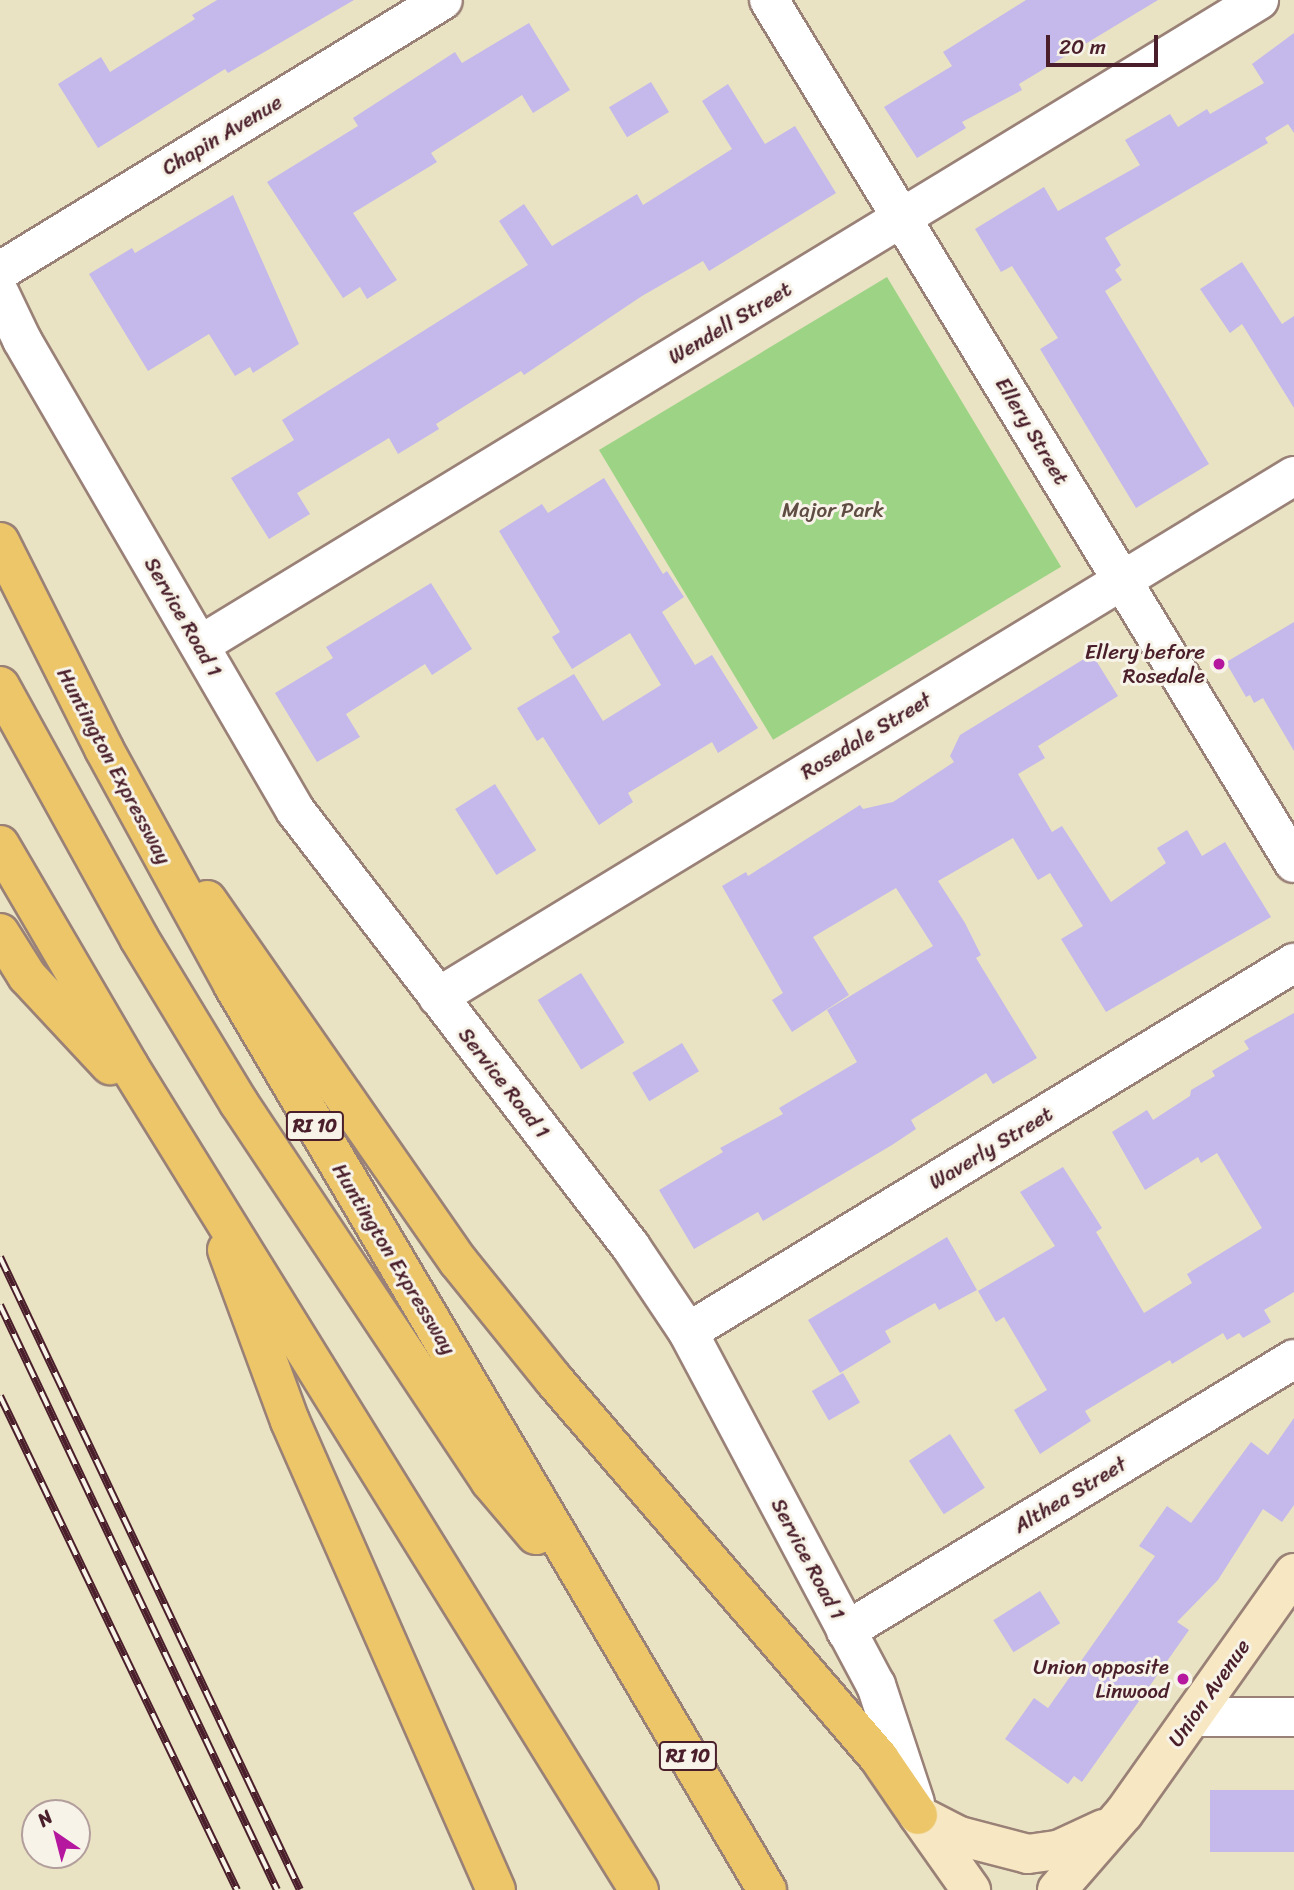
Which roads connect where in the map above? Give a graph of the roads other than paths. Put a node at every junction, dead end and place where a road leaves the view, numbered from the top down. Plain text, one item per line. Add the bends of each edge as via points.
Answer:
1 (443, 0) edge
2 (769, 0) edge
3 (1259, 0) edge
4 (901, 217) junction
5 (0, 271) edge
6 (0, 294) edge
7 (1294, 476) edge
8 (0, 542) edge
9 (1122, 580) junction
10 (200, 645) junction
11 (0, 686) edge
12 (135, 808) junction
13 (0, 845) edge
14 (1294, 863) edge
15 (0, 933) edge
16 (1294, 963) edge
17 (438, 997) junction
18 (165, 1124) junction
19 (202, 1182) junction
20 (688, 1332) junction
21 (1294, 1359) edge
22 (1294, 1573) edge
23 (609, 1622) junction
24 (846, 1631) junction
25 (1192, 1717) junction
26 (1294, 1717) edge
27 (1124, 1813) junction
28 (918, 1815) junction
29 (496, 1890) edge
30 (639, 1890) edge
31 (767, 1890) edge
32 (971, 1890) edge
33 (1057, 1890) edge
34 (1081, 1890) edge

1 - 5 street, Chapin Avenue
2 - 4 street, Ellery Street
3 - 4 street, Wendell Street
4 - 9 street, Ellery Street
4 - 10 street, Wendell Street
6 - 10 street, Service Road 1
7 - 9 street, Rosedale Street
8 - 12 highway, Huntington Expressway / RI 10
9 - 14 street, Ellery Street
9 - 17 street, Rosedale Street
10 - 17 street, Service Road 1 via 295,810
11 - 23 highway via 139,938 239,1103 490,1480
12 - 23 highway, Huntington Expressway / RI 10 via 301,1102
12 - 28 highway via 246,950 352,1112 458,1261 554,1380 879,1758
13 - 18 highway
15 - 18 highway via 27,976
16 - 20 street, Waverly Street
17 - 20 street, Service Road 1 via 631,1247
18 - 19 highway
19 - 29 highway via 290,1421
19 - 30 highway
20 - 24 street, Service Road 1
21 - 24 street, Althea Street
22 - 25 main road, Union Avenue
23 - 31 highway, Huntington Expressway / RI 10
24 - 28 street, Service Road 1 via 884,1704
25 - 26 street
25 - 27 main road, Union Avenue
27 - 28 main road via 1073,1844 1028,1854 959,1836
27 - 33 main road, Union Avenue
27 - 34 main road, Union Avenue
28 - 32 main road, Service Road 1

